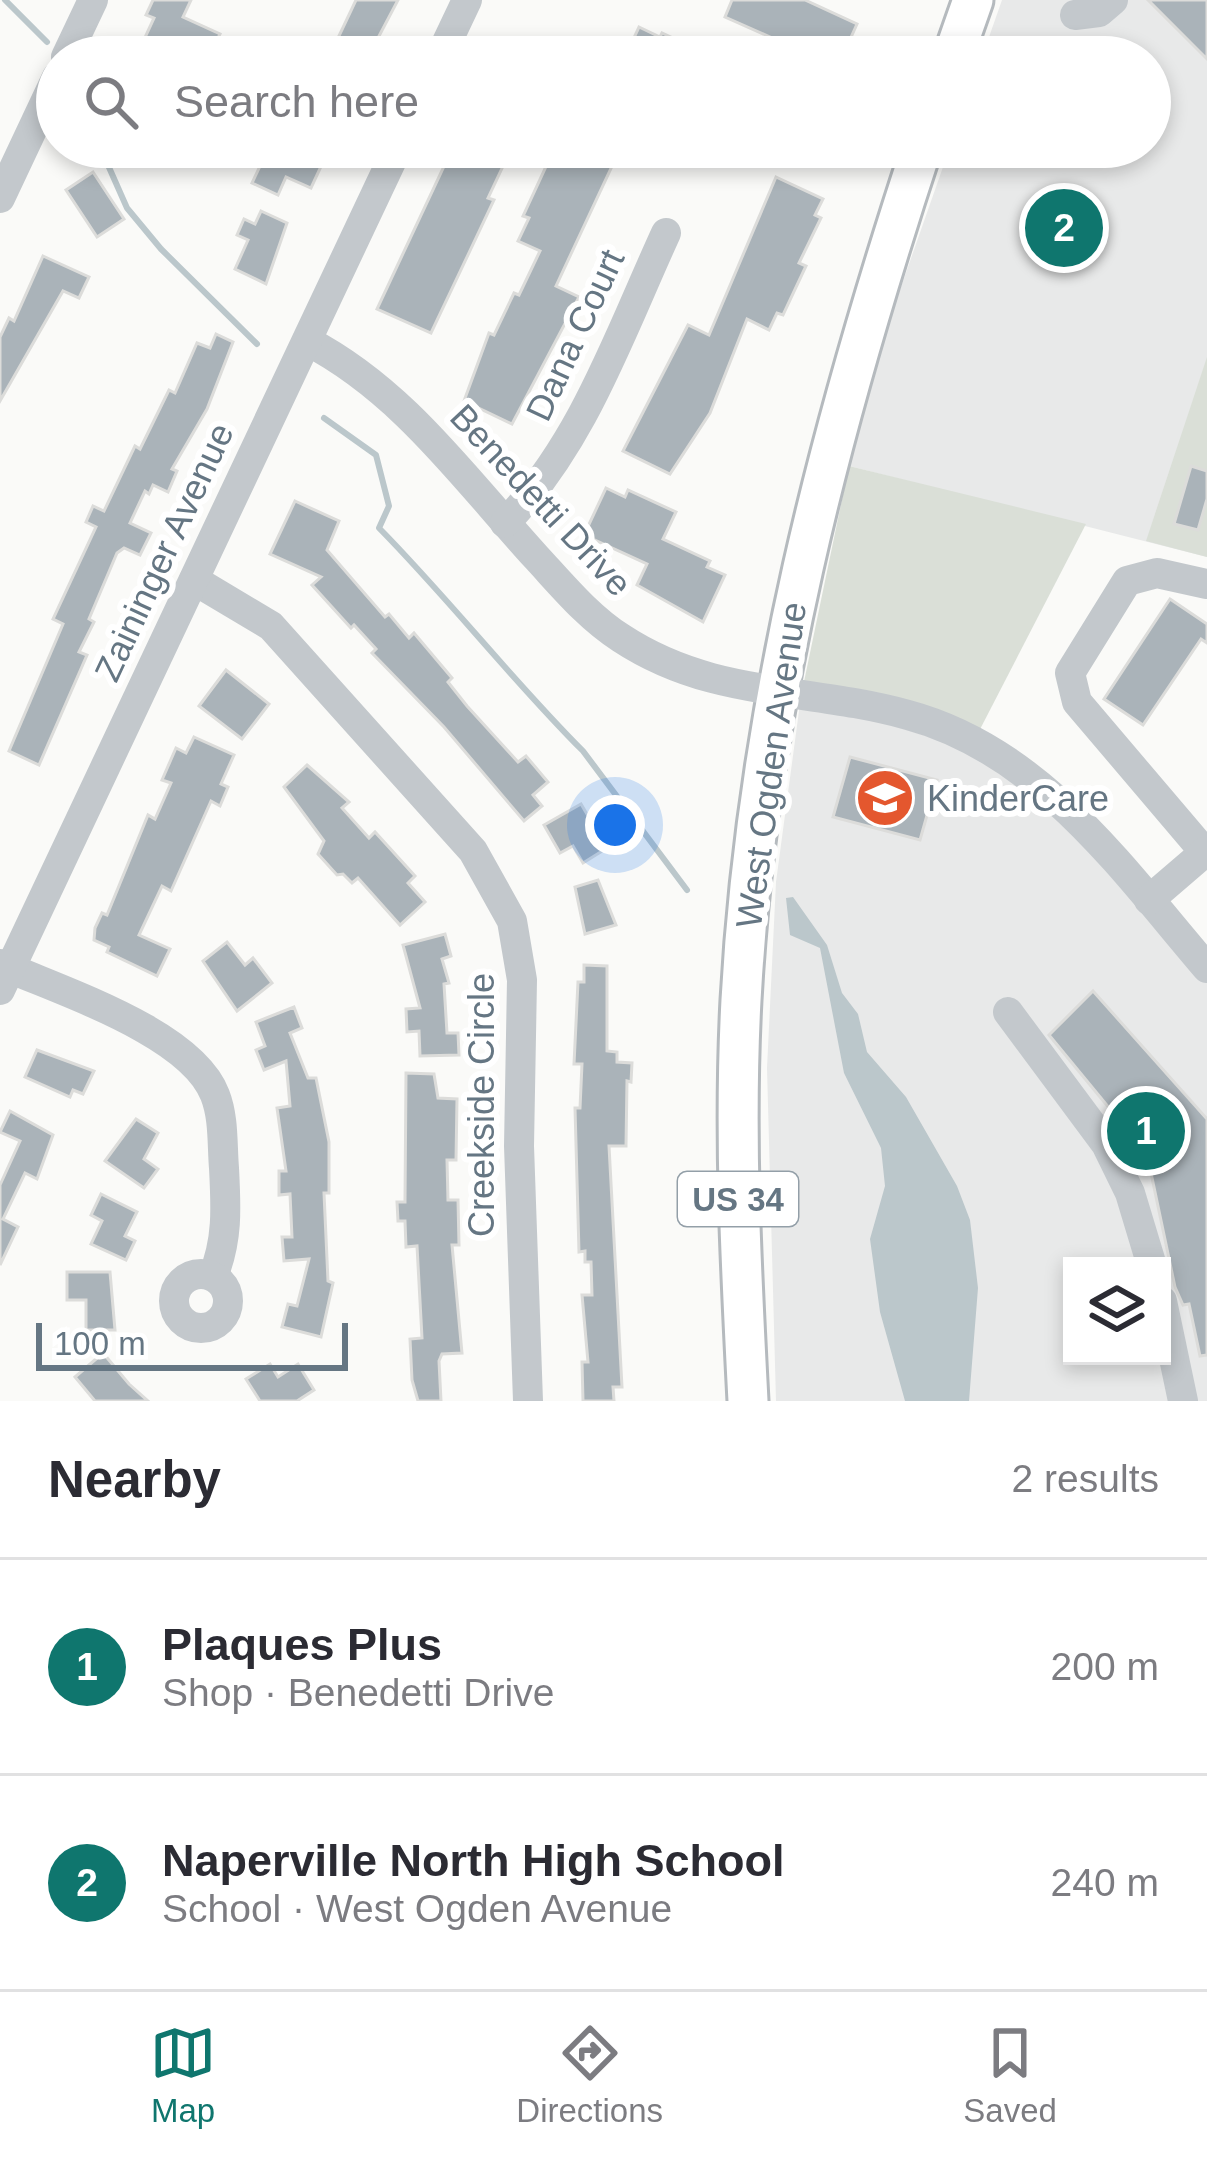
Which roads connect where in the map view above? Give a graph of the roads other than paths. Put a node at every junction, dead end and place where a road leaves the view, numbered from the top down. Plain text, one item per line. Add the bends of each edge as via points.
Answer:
1 (93, 0) edge
2 (467, 0) edge
3 (973, 0) edge
4 (1113, 0) edge
5 (1075, 15) dead end
6 (76, 36) edge
7 (450, 36) edge
8 (960, 36) edge
9 (36, 122) edge
10 (388, 168) edge
11 (915, 168) edge
12 (0, 198) edge
13 (666, 233) dead end
14 (307, 341) junction
15 (505, 523) junction
16 (194, 580) junction
17 (1207, 584) edge
18 (777, 692) junction
19 (1206, 853) edge
20 (1149, 900) junction
21 (1207, 968) edge
22 (3, 974) edge
23 (1008, 1012) dead end
24 (1149, 1257) edge
25 (213, 1276) dead end
26 (1171, 1343) edge
27 (528, 1401) edge
28 (748, 1401) edge
29 (1183, 1401) edge

1 - 6 street
2 - 7 street
3 - 8 main road
4 - 5 street via 1099,12
9 - 12 street
10 - 14 street, Zaininger Avenue
11 - 18 main road, West Ogden Avenue / US 34 via 840,404
13 - 15 street, Dana Court via 569,443
14 - 15 street, Benedetti Drive via 381,387
14 - 16 street, Zaininger Avenue
15 - 18 street, Benedetti Drive via 619,637 694,677
16 - 22 street, Zaininger Avenue
16 - 27 street, Creekside Circle via 271,626 473,851 512,921 522,980
17 - 19 street via 1157,573 1127,580 1070,673 1077,702
18 - 20 street, Benedetti Drive via 906,714 978,741 1050,791
18 - 28 main road, West Ogden Avenue / US 34 via 755,847 739,1061
19 - 20 street
20 - 21 street, Benedetti Drive
22 - 25 street via 157,1036 206,1076 221,1114 226,1219
23 - 24 street via 1106,1144
26 - 29 street

